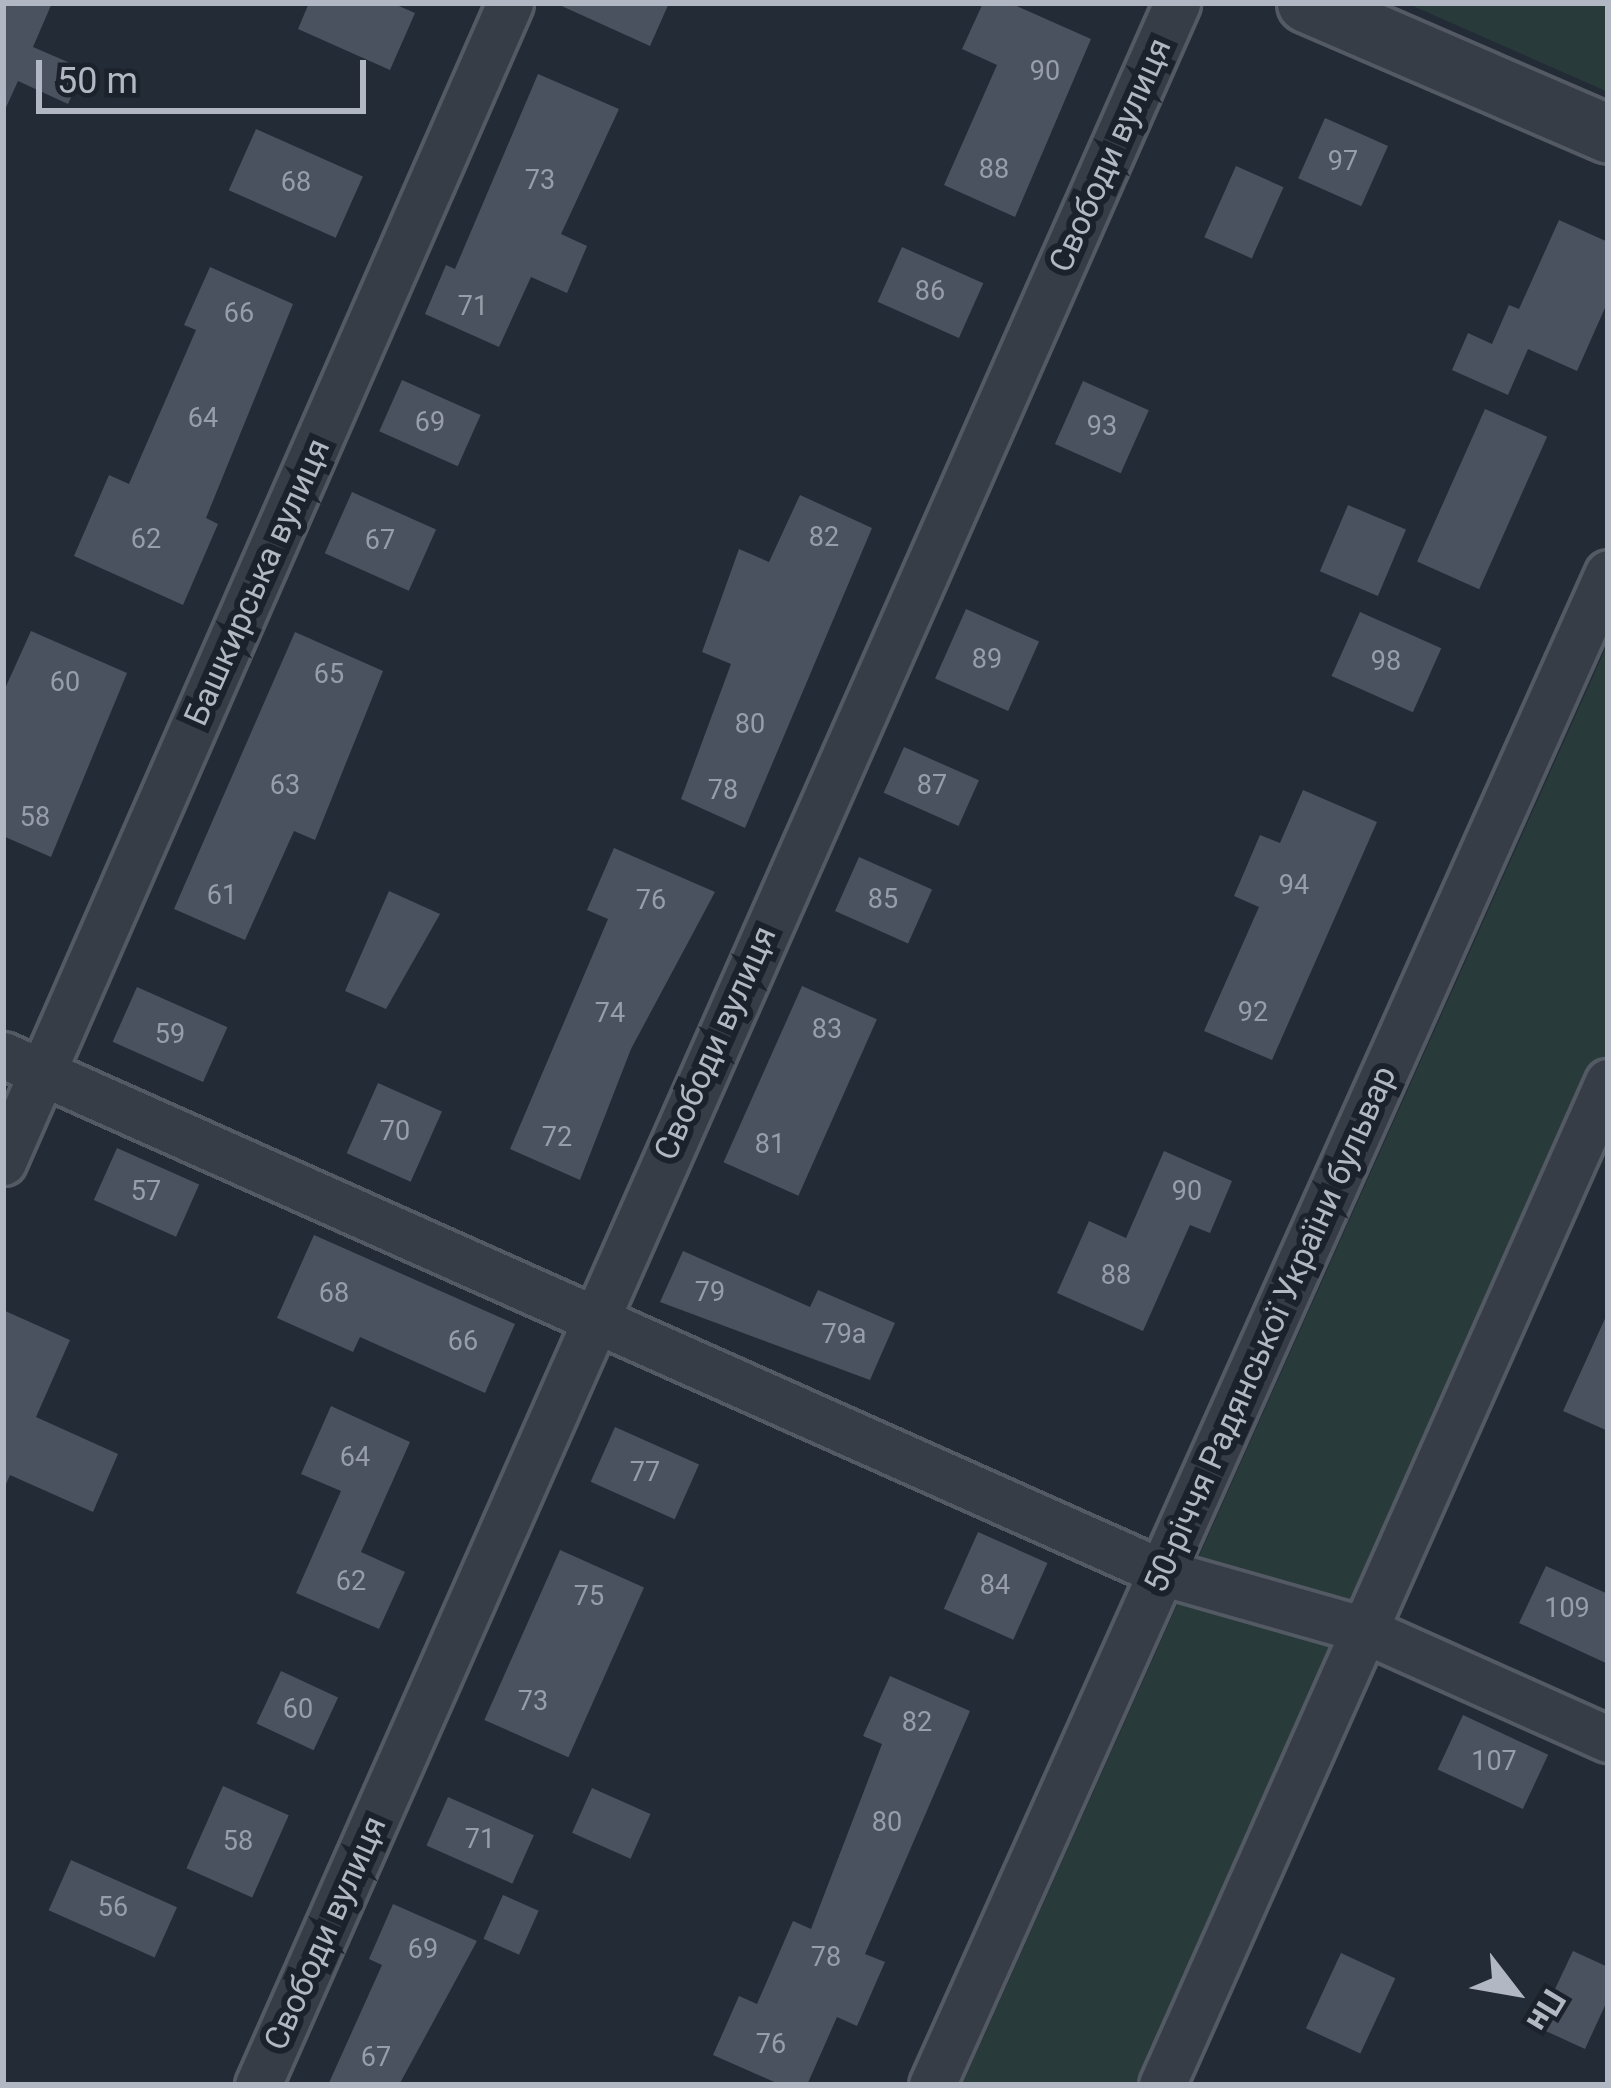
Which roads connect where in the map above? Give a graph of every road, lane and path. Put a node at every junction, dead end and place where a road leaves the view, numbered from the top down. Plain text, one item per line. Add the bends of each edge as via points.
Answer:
1 (510, 3) edge
2 (1177, 3) edge
3 (1306, 3) edge
4 (1608, 134) edge
5 (1608, 572) edge
6 (23, 1064) edge
7 (1608, 1082) edge
8 (3, 1162) edge
9 (592, 1321) junction
10 (1162, 1571) junction
11 (1364, 1630) junction
12 (1608, 1739) edge
13 (258, 2085) edge
14 (932, 2085) edge
15 (1162, 2085) edge

1 - 6 street, Башкирська вулиця
2 - 9 street, Свободи вулиця
3 - 4 street
5 - 10 street, 50-річчя Радянської України бульвар
6 - 8 street, Башкирська вулиця
6 - 9 street
7 - 11 street
9 - 10 street
9 - 13 street, Свободи вулиця
10 - 11 street
10 - 14 street, 50-річчя Радянської України бульвар
11 - 12 street
11 - 15 street

